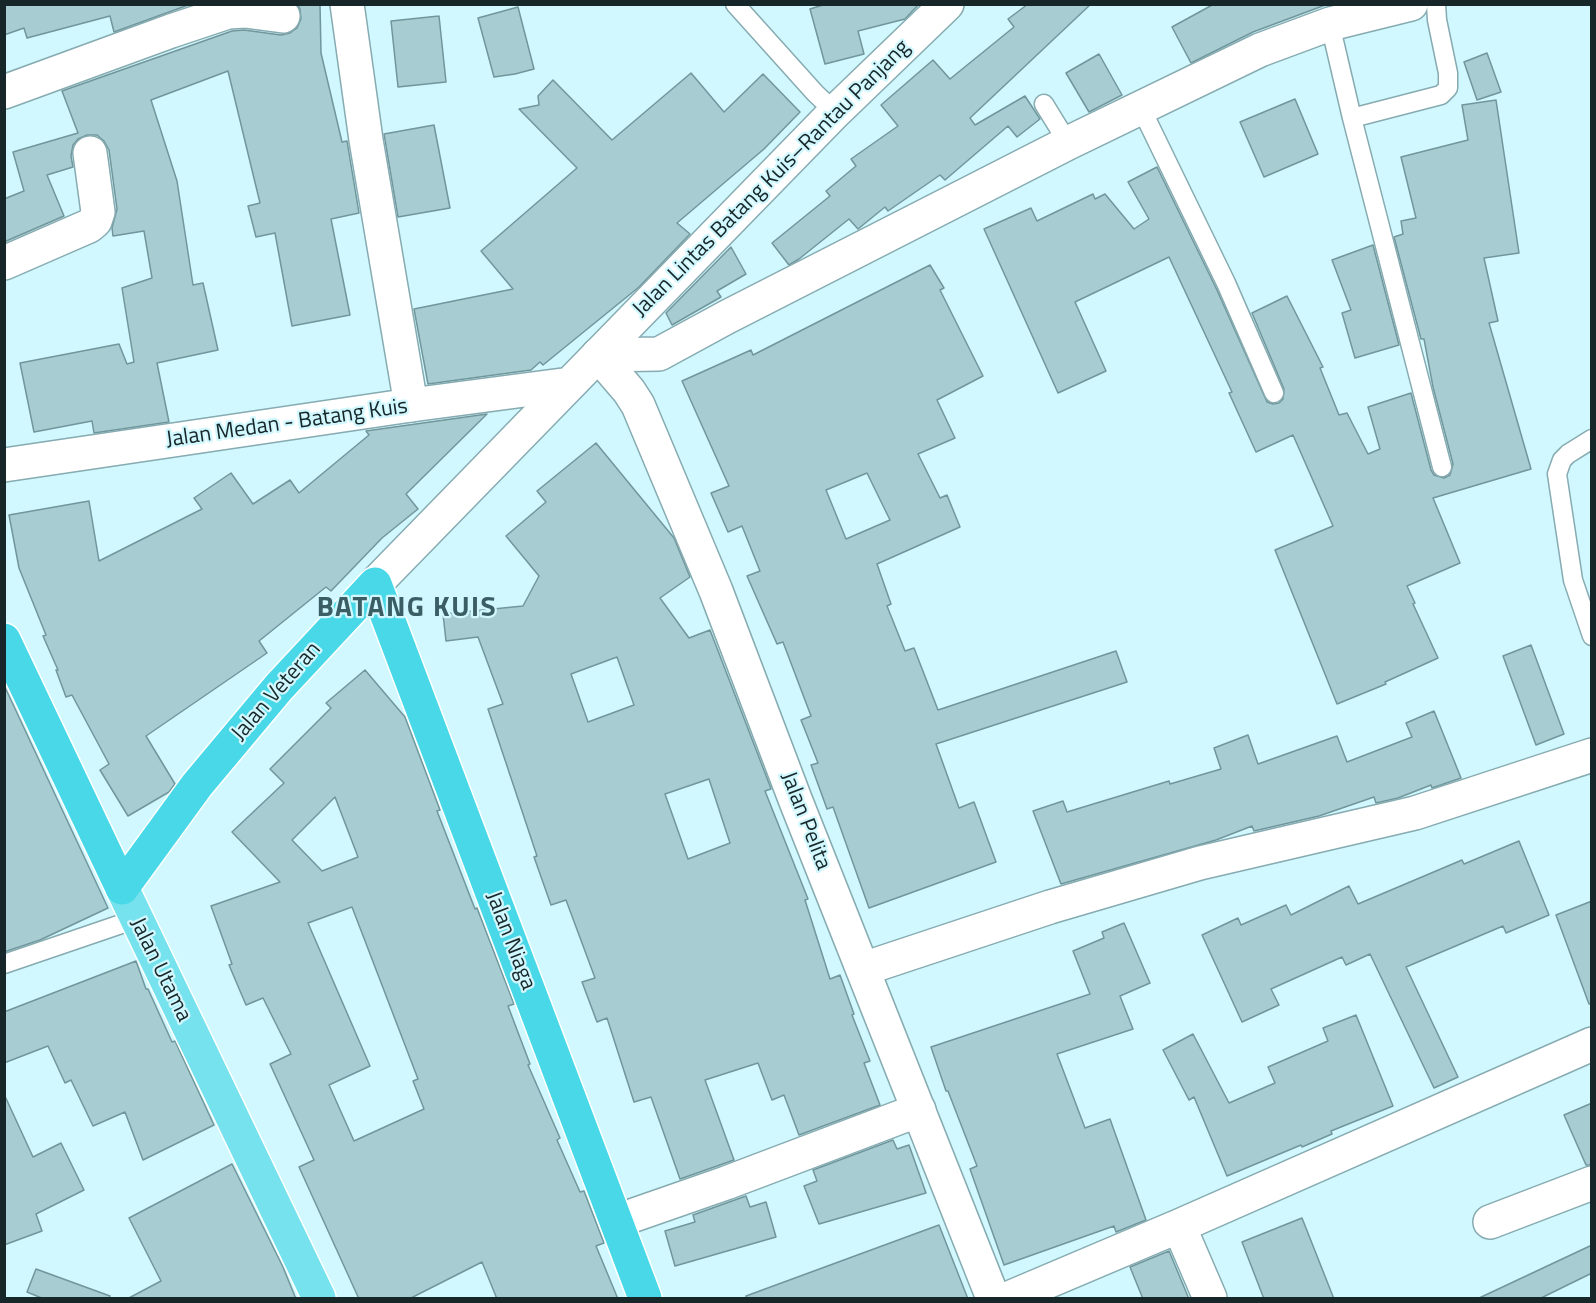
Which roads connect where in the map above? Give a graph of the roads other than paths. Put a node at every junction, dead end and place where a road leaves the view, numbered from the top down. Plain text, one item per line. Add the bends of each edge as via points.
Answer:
1 (347, 4) edge
2 (735, 4) edge
3 (947, 4) edge
4 (1411, 4) edge
5 (1436, 4) edge
6 (283, 16) dead end
7 (1330, 24) junction
8 (4, 92) edge
9 (1044, 104) dead end
10 (1140, 108) junction
11 (835, 112) junction
12 (1352, 118) junction
13 (1068, 143) junction
14 (90, 153) dead end
15 (4, 263) edge
16 (598, 355) junction
17 (570, 384) junction
18 (1274, 393) dead end
19 (411, 405) junction
20 (1592, 440) edge
21 (4, 465) edge
22 (1442, 467) dead end
23 (375, 584) junction
24 (1592, 636) edge
25 (4, 640) edge
26 (1592, 755) edge
27 (122, 888) junction
28 (136, 919) junction
29 (4, 964) edge
30 (863, 969) junction
31 (1589, 1052) edge
32 (919, 1110) junction
33 (1592, 1183) edge
34 (617, 1221) junction
35 (1490, 1222) dead end
36 (1179, 1226) junction
37 (318, 1299) edge
38 (645, 1299) edge
39 (993, 1299) edge
40 (1009, 1299) edge
41 (1210, 1299) edge

1 - 19 street
2 - 11 lane
3 - 11 street, Jalan Lintas Batang Kuis–Rantau Panjang
4 - 7 street
5 - 12 lane via 1448,88 1441,95
6 - 8 street via 228,12
7 - 10 street via 1260,50
7 - 12 lane
9 - 13 lane
10 - 13 street
10 - 18 lane via 1226,283
11 - 16 street, Jalan Lintas Batang Kuis–Rantau Panjang
12 - 22 lane
13 - 16 street via 659,354
14 - 15 street via 98,212 95,221
16 - 17 street, Jalan Veteran
16 - 30 street, Jalan Pelita via 629,391 647,426 716,591
17 - 19 street, Jalan Medan - Batang Kuis
17 - 23 street, Jalan Veteran
19 - 21 street, Jalan Medan - Batang Kuis
20 - 24 lane via 1568,454 1557,474 1573,580
23 - 27 highway, Jalan Veteran via 279,687 197,785
23 - 34 highway, Jalan Niaga
25 - 27 highway, Jalan Utama
26 - 30 street via 1415,813 1178,869
27 - 28 main road, Jalan Utama
28 - 29 lane
28 - 37 main road, Jalan Utama
30 - 32 street, Jalan Pelita
31 - 36 street
32 - 34 street
32 - 39 street, Jalan Pelita
33 - 35 street
34 - 38 highway, Jalan Niaga
36 - 40 street
36 - 41 street

